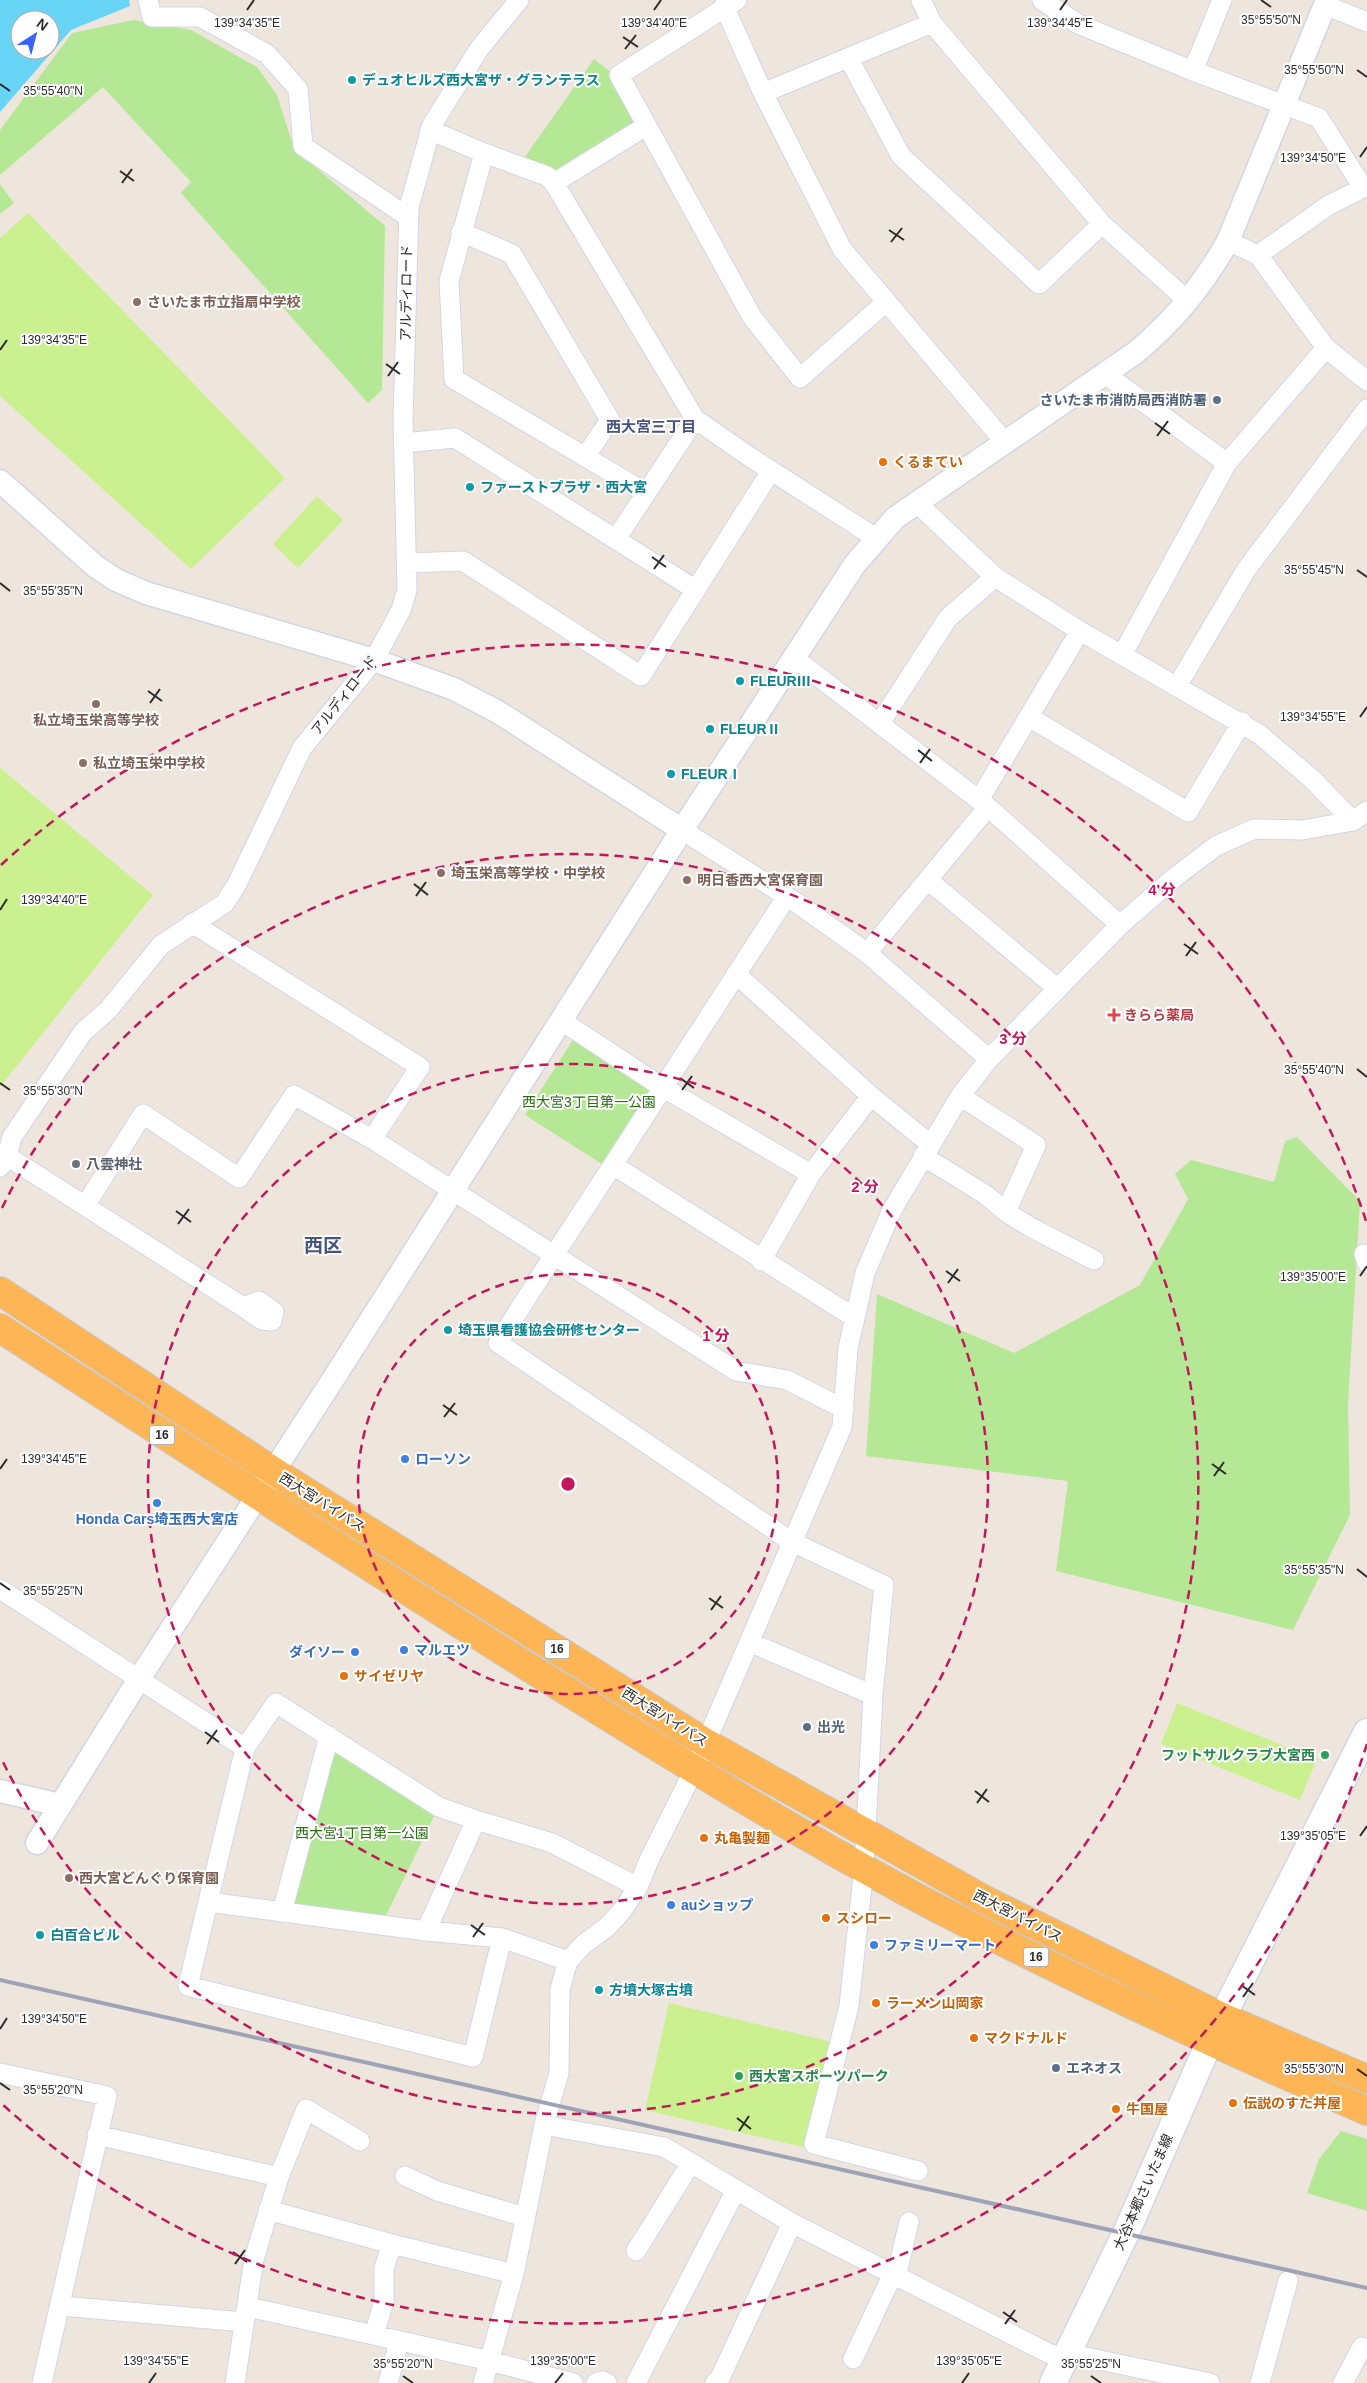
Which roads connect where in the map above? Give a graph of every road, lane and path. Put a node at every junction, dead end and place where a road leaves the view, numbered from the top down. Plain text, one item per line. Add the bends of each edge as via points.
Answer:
1 (148, 0) edge
2 (519, 0) edge
3 (921, 0) edge
4 (1042, 0) edge
5 (1222, 0) edge
6 (731, 3) edge
7 (1326, 3) edge
8 (1367, 22) edge
9 (932, 23) junction
10 (849, 59) junction
11 (1193, 71) junction
12 (763, 93) junction
13 (1284, 104) junction
14 (646, 126) junction
15 (430, 130) junction
16 (484, 153) junction
17 (554, 183) junction
18 (1365, 187) edge
19 (408, 217) junction
20 (1102, 224) junction
21 (461, 232) junction
22 (1228, 241) junction
23 (1258, 255) junction
24 (1188, 301) junction
25 (886, 302) junction
26 (1326, 348) junction
27 (1106, 374) junction
28 (1367, 381) edge
29 (1367, 408) edge
30 (695, 419) junction
31 (1004, 441) junction
32 (403, 443) junction
33 (585, 457) junction
34 (1227, 463) junction
35 (771, 471) junction
36 (0, 481) edge
37 (646, 493) junction
38 (916, 502) junction
39 (876, 538) junction
40 (616, 539) junction
41 (407, 563) junction
42 (994, 576) junction
43 (696, 590) junction
44 (1080, 631) junction
45 (1122, 655) junction
46 (794, 658) junction
47 (374, 660) junction
48 (1177, 686) junction
49 (1029, 716) junction
50 (1242, 722) junction
51 (880, 724) junction
52 (984, 803) junction
53 (1360, 816) edge
54 (682, 830) junction
55 (928, 880) junction
56 (787, 896) junction
57 (192, 923) junction
58 (1120, 925) junction
59 (867, 953) junction
60 (736, 974) junction
61 (1058, 989) junction
62 (562, 1020) junction
63 (989, 1059) junction
64 (662, 1088) junction
65 (871, 1096) junction
66 (960, 1096) junction
67 (372, 1138) junction
68 (926, 1150) junction
69 (4, 1161) edge
70 (613, 1165) junction
71 (811, 1174) junction
72 (453, 1190) junction
73 (85, 1206) junction
74 (1006, 1212) junction
75 (554, 1255) junction
76 (761, 1260) junction
77 (1094, 1260) dead end
78 (0, 1291) edge
79 (243, 1307) dead end
80 (855, 1318) junction
81 (0, 1328) edge
82 (844, 1409) junction
83 (273, 1471) junction
84 (256, 1496) junction
85 (792, 1542) junction
86 (0, 1589) edge
87 (749, 1642) junction
88 (140, 1678) junction
89 (874, 1695) junction
90 (1367, 1732) edge
91 (329, 1736) junction
92 (706, 1743) junction
93 (245, 1748) junction
94 (694, 1770) junction
95 (0, 1791) edge
96 (60, 1805) junction
97 (476, 1820) junction
98 (866, 1832) junction
99 (37, 1844) dead end
100 (864, 1868) junction
101 (638, 1887) junction
102 (208, 1902) junction
103 (282, 1912) junction
104 (426, 1931) junction
105 (502, 1938) junction
106 (568, 1961) junction
107 (1222, 2016) junction
108 (1209, 2043) junction
109 (0, 2073) edge
110 (1367, 2079) edge
111 (1367, 2111) edge
112 (544, 2125) junction
113 (97, 2135) junction
114 (360, 2141) dead end
115 (691, 2163) junction
116 (918, 2171) dead end
117 (405, 2176) dead end
118 (279, 2177) junction
119 (736, 2190) junction
120 (268, 2210) junction
121 (525, 2217) junction
122 (909, 2222) dead end
123 (792, 2223) junction
124 (392, 2244) junction
125 (636, 2251) dead end
126 (514, 2274) junction
127 (894, 2274) junction
128 (1288, 2281) dead end
129 (61, 2306) junction
130 (246, 2315) junction
131 (374, 2335) junction
132 (399, 2342) junction
133 (1362, 2347) dead end
134 (1065, 2356) junction
135 (853, 2358) dead end
136 (490, 2361) junction
137 (42, 2383) edge
138 (235, 2383) edge
139 (388, 2383) edge
140 (484, 2383) edge
141 (573, 2383) edge
142 (596, 2383) edge
143 (607, 2383) edge
144 (636, 2383) edge
145 (715, 2383) edge
146 (1053, 2383) edge
147 (1210, 2383) edge
148 (1260, 2383) edge
149 (1343, 2383) edge

1 - 19 street via 152,17 200,18 267,54 298,89 304,146
2 - 15 street, アルディロード via 479,49
3 - 9 street
4 - 11 street via 1078,24
5 - 11 street
6 - 12 street
6 - 14 street via 619,75
7 - 8 street
7 - 13 street
9 - 10 street
9 - 20 street
10 - 12 street
10 - 20 street via 901,156 1039,284
11 - 13 street
12 - 25 street via 842,249
13 - 18 street via 1319,118
13 - 22 street
14 - 17 street
14 - 25 street via 752,317 800,378
15 - 16 street
15 - 19 street, アルディロード
16 - 17 street via 547,176
16 - 21 street
17 - 30 street
18 - 23 street via 1329,205
19 - 32 street, アルディロード
20 - 24 street
21 - 33 street via 512,254 610,420
21 - 33 street via 450,280 454,379
22 - 23 street
22 - 24 street via 1210,274
23 - 26 street
24 - 27 street via 1155,337
25 - 31 street
26 - 28 street
26 - 34 street
27 - 31 street
27 - 34 street
29 - 48 street via 1246,570
30 - 35 street
30 - 37 street
31 - 38 street
32 - 40 street via 455,438
32 - 41 street, アルディロード
33 - 37 street
34 - 45 street
35 - 39 street
35 - 43 street
36 - 47 street via 95,566 116,580 146,593
37 - 40 street
38 - 39 street via 894,518
38 - 42 street
39 - 46 street via 855,564
40 - 43 street
41 - 43 street via 463,561 641,676
41 - 47 street, アルディロード via 407,590 401,610
42 - 44 street
42 - 51 street via 948,618
44 - 45 street
44 - 49 street
45 - 48 street
46 - 51 street
46 - 54 street
47 - 54 street via 473,697
47 - 57 street, アルディロード via 302,748 225,903
48 - 50 street
49 - 50 street via 1188,812
49 - 52 street
50 - 53 street
51 - 52 street
52 - 55 street
52 - 58 street
53 - 58 street via 1302,830 1254,829 1216,846
54 - 56 street
54 - 62 street
55 - 59 street
55 - 61 street
56 - 59 street
56 - 60 street
57 - 67 street via 420,1067
57 - 69 street, アルディロード via 161,945 108,1010 83,1032 12,1137
58 - 61 street
59 - 63 street
60 - 64 street
60 - 65 street
61 - 63 street
62 - 64 street
62 - 72 street
63 - 66 street
64 - 70 street
64 - 71 street
65 - 68 street
65 - 71 street
66 - 68 street
66 - 74 street via 1036,1145
67 - 72 street
67 - 73 street via 294,1095 239,1178 143,1114
68 - 74 street
68 - 80 street via 880,1235
69 - 73 street
70 - 75 street
70 - 76 street
71 - 76 street
72 - 75 street
72 - 83 street
73 - 79 street
74 - 77 street
75 - 82 street via 736,1371 787,1380
75 - 85 street via 498,1343
76 - 80 street
78 - 83 highway, 西大宮バイパス / 16
80 - 82 street via 848,1348
81 - 84 highway, 西大宮バイパス / 16
82 - 85 street via 842,1427
83 - 84 street
83 - 92 highway, 西大宮バイパス / 16
84 - 88 street
84 - 94 highway, 西大宮バイパス / 16
85 - 87 street
85 - 89 street via 884,1585
86 - 88 street
87 - 89 street
87 - 92 street
88 - 93 street
88 - 96 street
89 - 98 street
90 - 107 main road, 大谷本郷さいたま線
91 - 93 street via 276,1703
91 - 97 street via 440,1806
91 - 103 street
92 - 94 street
92 - 98 highway, 西大宮バイパス / 16
93 - 102 street
94 - 100 highway, 西大宮バイパス / 16
94 - 101 street
95 - 96 street
96 - 99 street
97 - 101 street via 552,1843
97 - 104 street
98 - 100 street
98 - 107 highway, 西大宮バイパス / 16 via 985,1900
100 - 108 highway, 西大宮バイパス / 16 via 958,1919
100 - 116 street via 849,2006 814,2144
101 - 106 street via 607,1927
102 - 103 street
102 - 105 street via 188,1986 473,2057
103 - 104 street
104 - 105 street
105 - 106 street
106 - 112 street via 560,1989 559,2073
107 - 108 main road, 大谷本郷さいたま線
107 - 110 highway, 西大宮バイパス / 16
108 - 111 highway, 西大宮バイパス / 16
108 - 134 main road, 大谷本郷さいたま線 via 1126,2233
109 - 113 street via 106,2096
112 - 115 street via 664,2147
112 - 121 street
113 - 118 street
113 - 129 street
114 - 118 street via 306,2109
115 - 119 street
115 - 125 street
117 - 121 street via 437,2191
118 - 120 street
119 - 123 street
119 - 144 street
120 - 124 street
120 - 130 street via 254,2259
121 - 126 street
122 - 127 street
123 - 127 street
123 - 145 street
124 - 126 street
124 - 131 street via 384,2268 384,2301
126 - 136 street
127 - 134 street via 1048,2352
127 - 135 street
128 - 148 street
129 - 130 street
129 - 137 street
130 - 131 street
130 - 138 street
131 - 132 street
132 - 136 street
132 - 139 street
133 - 149 street
134 - 146 main road, 大谷本郷さいたま線
134 - 147 street
136 - 140 street
136 - 141 street
142 - 143 street

